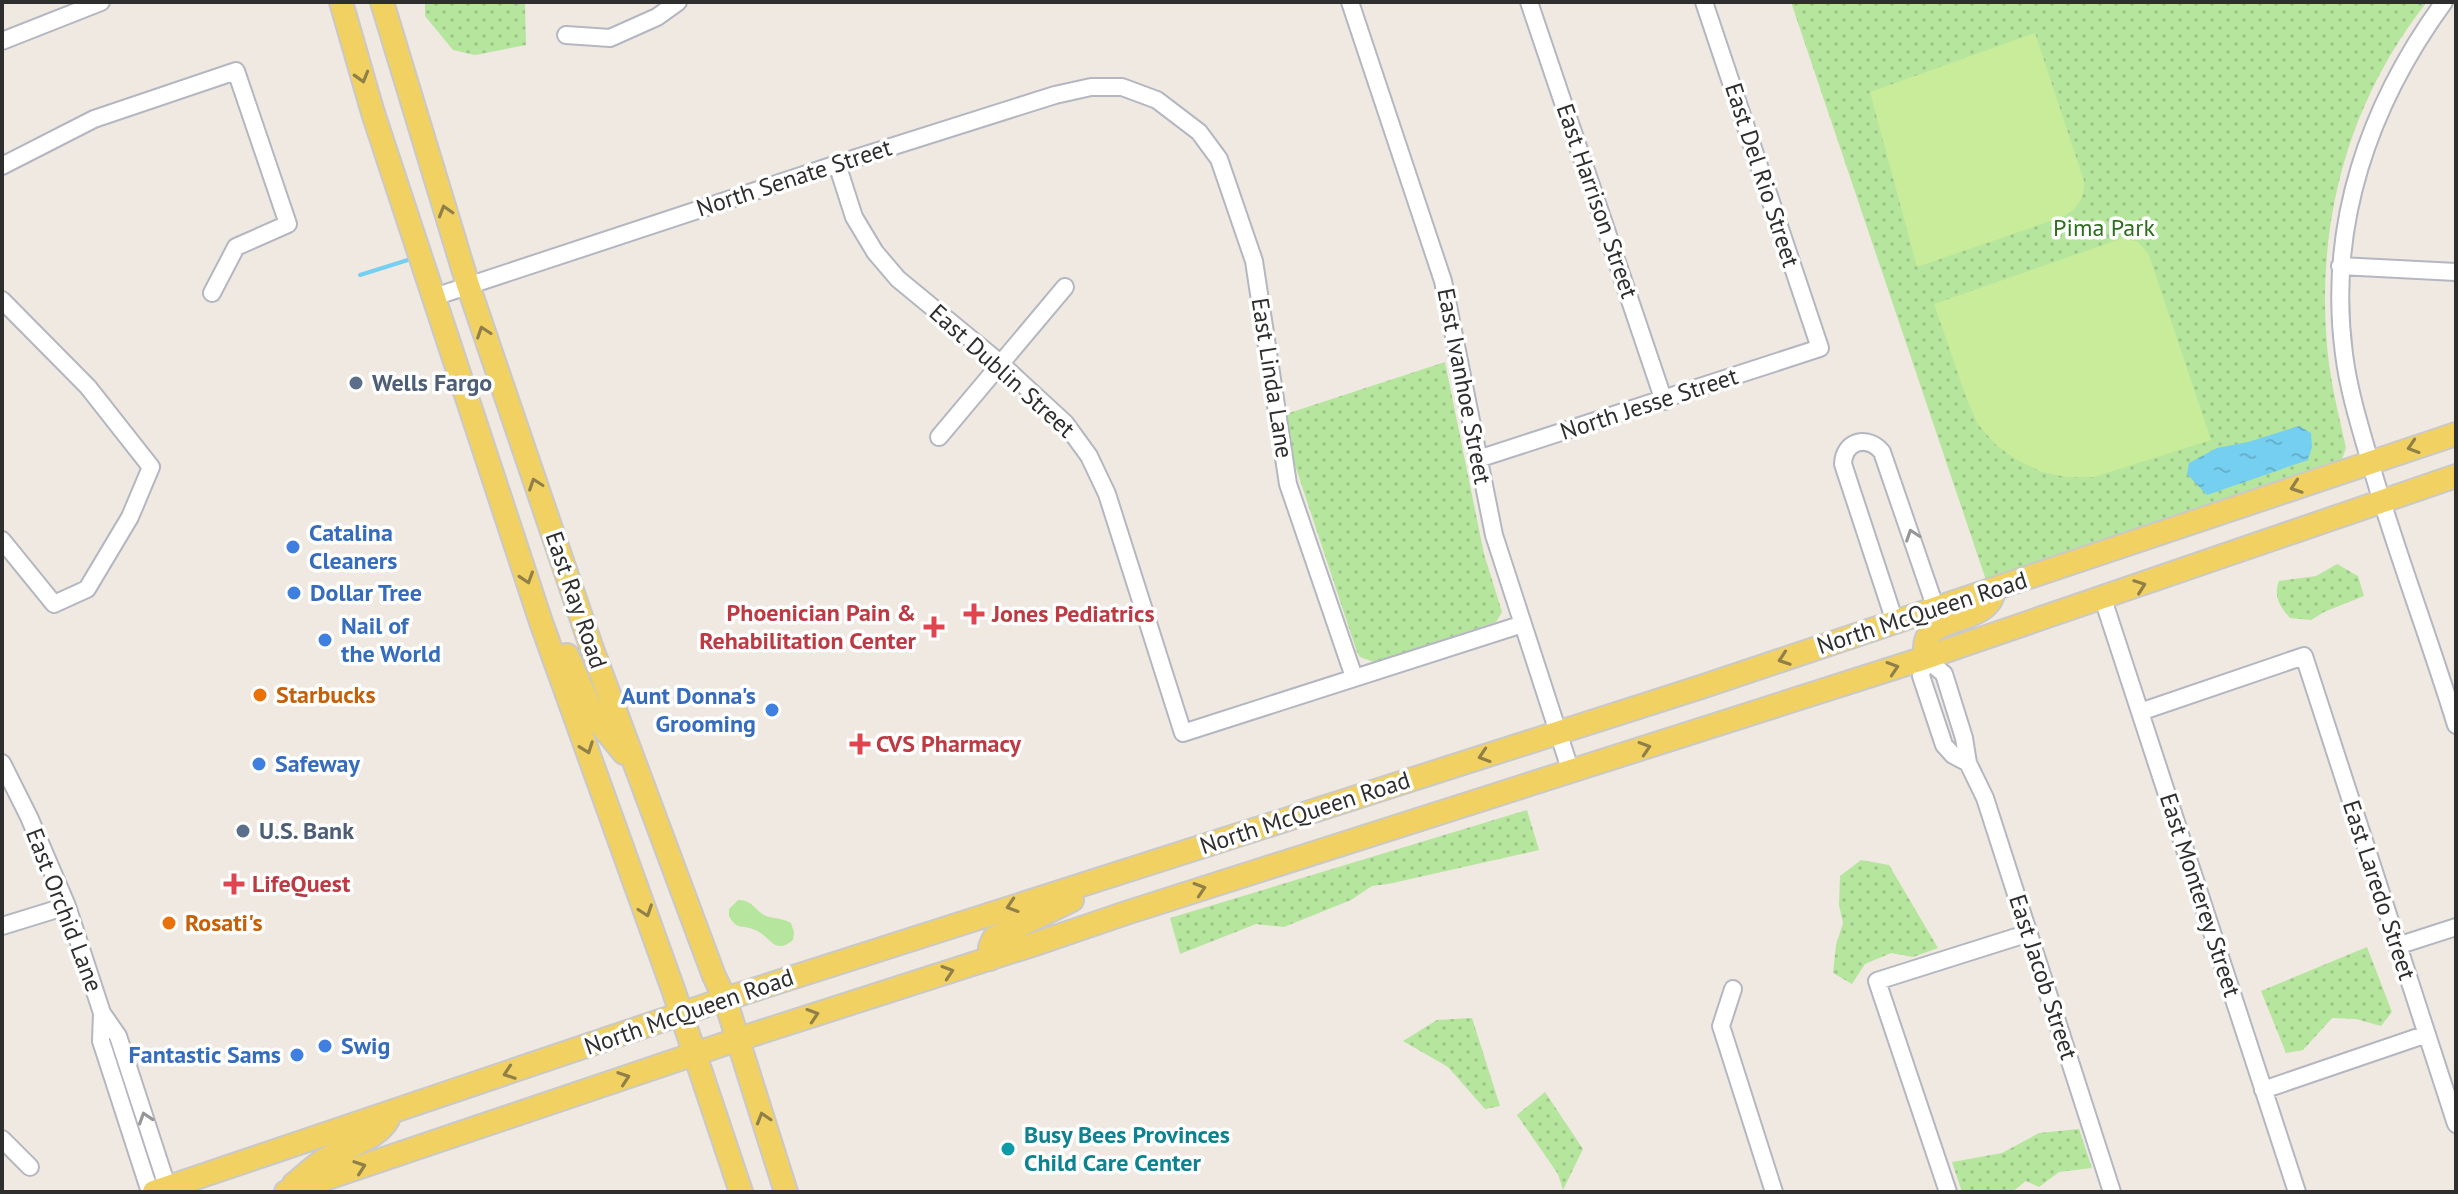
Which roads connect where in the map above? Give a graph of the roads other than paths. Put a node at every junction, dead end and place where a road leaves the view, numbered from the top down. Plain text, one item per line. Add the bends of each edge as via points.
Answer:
1 (101, 2) edge
2 (341, 2) edge
3 (382, 2) edge
4 (678, 2) edge
5 (1350, 2) edge
6 (1529, 2) edge
7 (1704, 2) edge
8 (2444, 2) edge
9 (566, 35) dead end
10 (2, 41) edge
11 (1157, 100) joint
12 (4, 162) edge
13 (837, 164) junction
14 (2340, 266) junction
15 (2456, 272) edge
16 (468, 285) junction
17 (1065, 287) dead end
18 (212, 293) dead end
19 (434, 297) junction
20 (2, 300) edge
21 (1820, 348) joint
22 (1000, 363) junction
23 (1664, 401) junction
24 (2456, 434) edge
25 (939, 437) dead end
26 (1478, 459) junction
27 (2370, 461) junction
28 (2456, 476) edge
29 (2382, 500) junction
30 (2, 540) edge
31 (1994, 589) junction
32 (2103, 599) junction
33 (1936, 609) junction
34 (541, 622) junction
35 (1895, 622) junction
36 (1523, 624) junction
37 (1925, 658) junction
38 (1354, 677) junction
39 (2140, 712) junction
40 (2456, 725) edge
41 (1558, 733) junction
42 (2, 763) edge
43 (637, 770) junction
44 (1571, 772) junction
45 (1113, 874) junction
46 (67, 906) junction
47 (2, 926) edge
48 (2456, 927) edge
49 (2029, 933) junction
50 (2397, 946) junction
51 (990, 959) junction
52 (1733, 989) dead end
53 (725, 999) junction
54 (682, 1014) junction
55 (2427, 1034) junction
56 (739, 1039) junction
57 (695, 1054) junction
58 (2263, 1090) junction
59 (391, 1112) junction
60 (2456, 1124) edge
61 (2, 1139) edge
62 (30, 1167) dead end
63 (161, 1191) edge
64 (284, 1192) edge
65 (741, 1192) edge
66 (786, 1192) edge
67 (1774, 1192) edge
68 (1948, 1192) edge
69 (2112, 1192) edge
70 (2297, 1192) edge

1 - 10 street
2 -> 19 main road, East Ray Road
16 -> 3 main road, East Ray Road
4 - 9 street via 610,38
5 - 26 street, East Ivanhoe Street via 1443,281
6 - 23 street, East Harrison Street
7 - 21 street, East Del Rio Street
8 - 14 street via 2387,94 2361,160
11 - 13 street, North Senate Street via 1122,87 1091,87
11 - 38 street, East Linda Lane via 1199,132 1219,159 1254,261 1288,484
12 - 18 street via 94,119 236,71 288,224 236,247
13 - 16 street, North Senate Street
13 - 22 street, East Dublin Street via 854,217 875,252 898,279
14 - 15 street
14 - 27 street via 2344,354
16 - 19 street, North Senate Street
43 -> 16 main road, East Ray Road
17 - 22 street
19 -> 34 main road, East Ray Road
20 - 30 street via 88,387 151,467 130,517 87,589 54,604
21 - 23 street, North Jesse Street
22 - 25 street
22 - 38 street, East Dublin Street via 1065,423 1089,456 1107,494 1183,733
23 - 26 street, North Jesse Street
24 -> 27 main road, North McQueen Road
26 - 36 street, East Ivanhoe Street via 1494,535
27 - 29 street
27 -> 31 main road, North McQueen Road
28 - 29 main road, North McQueen Road
32 -> 29 main road, North McQueen Road
29 - 40 street
31 - 33 main road, North McQueen Road
31 - 37 main road via 1987,607 1927,637
32 - 37 main road, North McQueen Road
32 - 39 street, East Monterey Street
33 - 35 main road, North McQueen Road
33 -> 35 street via 1882,452 1863,441 1849,447 1843,464
34 - 43 main road via 557,633 594,716
34 -> 54 main road, East Ray Road
35 -> 41 main road, North McQueen Road
36 - 38 street
36 - 41 street, East Ivanhoe Street
44 -> 37 main road, North McQueen Road
37 - 49 street, East Jacob Street via 1921,676 1944,745 1968,763 1985,798
39 - 50 street, East Laredo Street via 2304,656
39 - 58 street, East Monterey Street
41 - 44 street, East Ivanhoe Street
41 -> 45 main road, North McQueen Road
42 - 46 street, East Orchid Lane
43 - 53 main road, East Ray Road
51 -> 44 main road, North McQueen Road
45 - 51 main road via 994,938
45 -> 53 main road, North McQueen Road
46 - 47 street
46 - 63 street, East Orchid Lane via 102,1013 118,1036
48 - 50 street
49 - 68 street via 1877,981
49 - 69 street, East Jacob Street
50 - 55 street, East Laredo Street
56 -> 51 main road, North McQueen Road
52 - 67 street via 1721,1026
53 - 54 main road, North McQueen Road
53 - 56 main road, East Ray Road
54 - 57 main road, East Ray Road
54 -> 59 main road, North McQueen Road
55 - 58 street
55 - 60 street, East Laredo Street
56 - 57 main road, North McQueen Road
66 -> 56 main road, East Ray Road
64 -> 57 main road, North McQueen Road
57 - 65 main road, East Ray Road
58 - 70 street, East Monterey Street
59 - 63 main road, North McQueen Road
59 - 64 main road via 379,1131 325,1159
61 - 62 street

